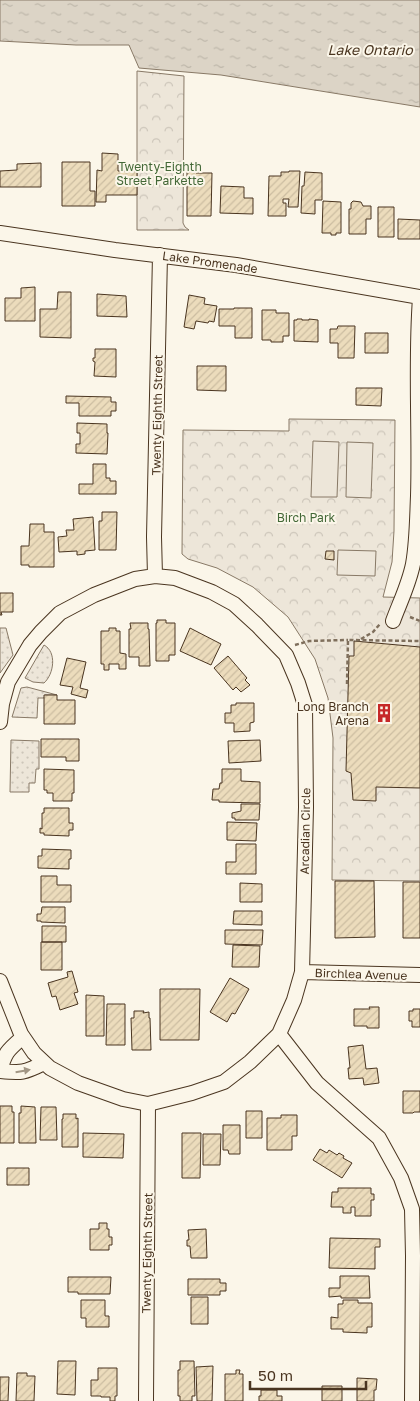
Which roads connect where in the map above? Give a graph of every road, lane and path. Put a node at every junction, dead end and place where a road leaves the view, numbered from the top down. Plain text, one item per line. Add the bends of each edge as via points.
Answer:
1 (0, 233) edge
2 (160, 255) junction
3 (420, 298) edge
4 (155, 576) junction
5 (393, 621) joint
6 (348, 640) junction
7 (360, 640) junction
8 (420, 642) edge
9 (280, 648) junction
10 (347, 684) dead end
11 (1, 704) edge
12 (0, 722) edge
13 (302, 972) junction
14 (420, 975) edge
15 (0, 980) edge
16 (280, 1034) junction
17 (23, 1037) junction
18 (44, 1063) junction
19 (0, 1071) edge
20 (148, 1104) junction
21 (146, 1401) edge
22 (412, 1401) edge

1 - 2 street, Lake Promenade
2 - 3 street, Lake Promenade via 236,264
2 - 4 street, Twenty Eighth Street
3 - 5 street via 416,536 410,578
4 - 9 street, Arcadian Circle via 175,578 234,604
4 - 11 street, Arcadian Circle via 135,579 60,613 23,655 8,682
5 - 7 path via 381,622
6 - 7 path
6 - 9 path via 309,641
6 - 10 path
7 - 8 path
9 - 13 street, Arcadian Circle via 298,682 305,705
11 - 12 street, Arcadian Circle
13 - 14 street, Birchlea Avenue
13 - 16 street, Arcadian Circle
15 - 17 street, Arcadian Circle
16 - 20 street, Arcadian Circle via 224,1082
16 - 22 street via 317,1083 379,1138 401,1178 412,1209
17 - 18 street, Arcadian Circle
17 - 19 street via 9,1049
19 -> 18 street via 18,1073
18 - 20 street, Arcadian Circle via 78,1083
20 - 21 street, Twenty Eighth Street

